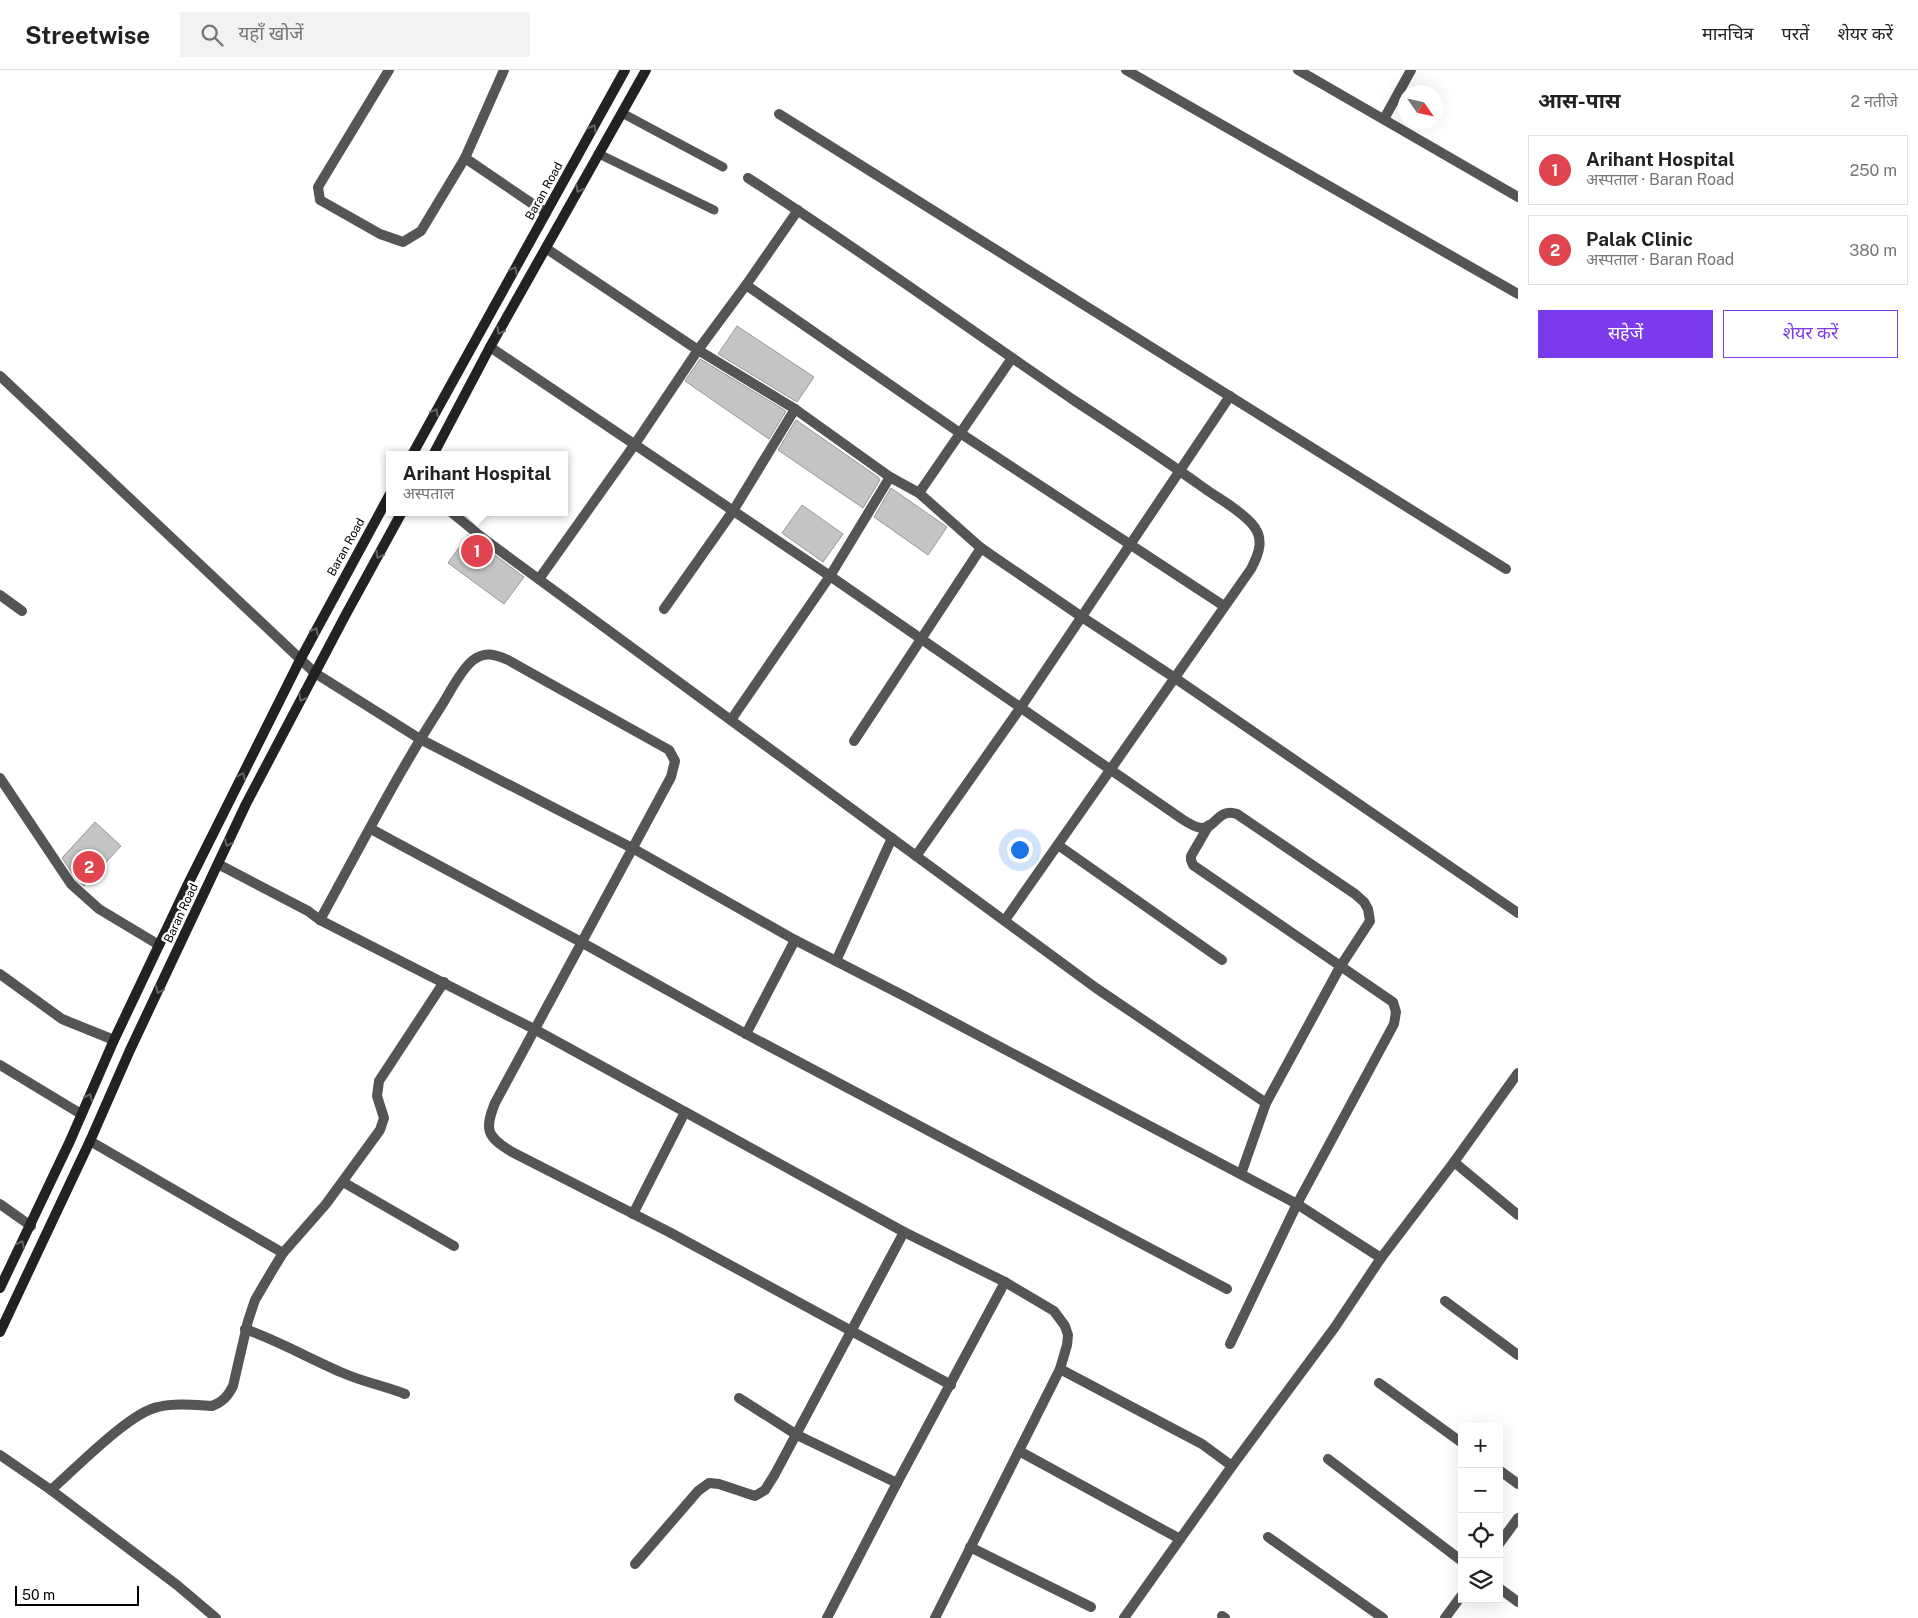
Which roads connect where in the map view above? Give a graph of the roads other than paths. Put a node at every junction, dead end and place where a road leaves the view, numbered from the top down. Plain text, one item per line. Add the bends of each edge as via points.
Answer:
1 (389, 70) edge
2 (504, 70) edge
3 (626, 70) edge
4 (646, 70) edge
5 (1126, 70) edge
6 (1298, 70) edge
7 (1411, 70) edge
8 (622, 113) junction
9 (779, 114) dead end
10 (1384, 119) junction
11 (599, 154) junction
12 (465, 158) junction
13 (723, 167) dead end
14 (748, 178) dead end
15 (1518, 197) edge
16 (714, 210) dead end
17 (798, 210) junction
18 (546, 213) junction
19 (547, 249) junction
20 (746, 285) junction
21 (1518, 294) edge
22 (490, 347) junction
23 (698, 350) junction
24 (1012, 358) junction
25 (0, 376) edge
26 (1230, 396) junction
27 (795, 409) junction
28 (960, 433) junction
29 (635, 444) junction
30 (414, 451) edge
31 (436, 451) edge
32 (1179, 470) junction
33 (890, 477) junction
34 (919, 493) junction
35 (386, 501) edge
36 (733, 511) junction
37 (400, 516) edge
38 (456, 516) edge
39 (1130, 546) junction
40 (981, 548) junction
41 (1506, 569) dead end
42 (830, 576) junction
43 (539, 579) junction
44 (0, 595) edge
45 (1224, 606) junction
46 (664, 609) dead end
47 (22, 611) dead end
48 (1082, 617) junction
49 (920, 638) junction
50 (300, 660) junction
51 (316, 674) junction
52 (1175, 678) junction
53 (1021, 707) junction
54 (731, 720) junction
55 (420, 739) junction
56 (854, 741) dead end
57 (1110, 769) junction
58 (0, 778) edge
59 (1209, 825) junction
60 (370, 829) junction
61 (892, 838) junction
62 (1058, 845) junction
63 (634, 848) junction
64 (916, 856) junction
65 (218, 864) junction
66 (1518, 913) edge
67 (320, 920) junction
68 (1005, 920) junction
69 (795, 940) junction
70 (581, 942) junction
71 (159, 945) junction
72 (1222, 960) dead end
73 (836, 961) junction
74 (1340, 966) junction
75 (0, 974) edge
76 (444, 982) junction
77 (534, 1029) junction
78 (746, 1034) junction
79 (114, 1040) junction
80 (0, 1065) edge
81 (1518, 1073) edge
82 (1266, 1104) junction
83 (685, 1112) junction
84 (81, 1114) junction
85 (90, 1141) junction
86 (1454, 1162) junction
87 (1241, 1174) junction
88 (343, 1182) junction
89 (0, 1204) edge
90 (1297, 1204) junction
91 (633, 1214) junction
92 (1518, 1215) edge
93 (30, 1226) junction
94 (904, 1232) junction
95 (454, 1246) dead end
96 (283, 1253) junction
97 (1381, 1258) junction
98 (1005, 1282) junction
99 (0, 1288) edge
100 (1227, 1289) dead end
101 (1445, 1301) dead end
102 (245, 1329) junction
103 (853, 1331) junction
104 (0, 1332) edge
105 (1230, 1344) dead end
106 (1518, 1355) edge
107 (1060, 1369) junction
108 (1379, 1383) dead end
109 (951, 1385) junction
110 (405, 1394) dead end
111 (739, 1398) dead end
112 (797, 1435) junction
113 (1458, 1440) edge
114 (1019, 1451) junction
115 (0, 1455) edge
116 (1328, 1460) dead end
117 (1232, 1466) junction
118 (1503, 1473) edge
119 (897, 1483) junction
120 (1518, 1484) edge
121 (51, 1490) junction
122 (1518, 1518) edge
123 (1268, 1537) dead end
124 (1180, 1539) junction
125 (1503, 1539) edge
126 (970, 1547) junction
127 (1458, 1558) edge
128 (635, 1564) dead end
129 (1503, 1591) edge
130 (1458, 1600) edge
131 (1518, 1602) edge
132 (1091, 1607) dead end
133 (216, 1618) edge
134 (826, 1618) edge
135 (935, 1618) edge
136 (1124, 1618) edge
137 (1383, 1618) edge
138 (1445, 1618) edge

1 - 12 street via 318,187 320,200 380,234 403,242 421,231
2 - 12 street
18 -> 3 main road, Baran Road
4 - 8 main road
5 - 21 street
6 - 10 street
7 - 10 street
8 - 11 main road
8 - 13 lane
9 - 26 street
10 - 15 street
11 - 16 lane
11 -> 19 main road
12 - 18 street
14 - 17 street
17 - 20 street
17 - 24 street
30 -> 18 main road, Baran Road
19 -> 22 main road
19 - 23 street
20 - 23 street
20 - 28 street
22 - 29 street
22 - 31 main road
23 - 27 street
23 - 29 street
24 - 28 street
24 - 32 street
25 - 50 street
26 - 32 street
26 - 41 street
27 - 33 street
27 - 36 street
28 - 34 street
28 - 39 street
29 - 36 street
29 - 43 street
32 - 39 street
32 - 45 street via 1241,514 1253,525 1259,537 1259,552 1255,560
33 - 34 street
33 - 42 street
34 - 40 street
50 -> 35 main road, Baran Road
36 - 42 street
36 - 46 street
37 -> 51 main road, Baran Road
38 - 43 street
39 - 45 street
39 - 48 street
40 - 48 street
40 - 49 street
42 - 49 street
42 - 54 street
43 - 54 street
44 - 47 street
45 - 52 street
48 - 52 street
48 - 53 street
49 - 53 street
49 - 56 street
50 - 51 street
71 -> 50 main road, Baran Road
51 - 55 street
51 -> 65 main road, Baran Road
52 - 57 street
52 - 66 street
53 - 57 street
53 - 64 street
54 - 61 street
55 - 60 street
55 - 63 street
55 - 63 street via 472,661 491,654 508,660 672,753 675,761 671,777
57 - 59 street via 1188,822 1199,828
57 - 62 street
58 - 71 street via 71,884 99,909
59 - 74 street via 1191,856 1193,865
59 - 74 street via 1228,812 1237,814 1364,902 1370,922
60 - 67 street
60 - 70 street
61 - 64 street
61 - 73 street
62 - 68 street
62 - 72 street
63 - 69 street
63 - 70 street
64 - 68 street
65 - 67 street
65 -> 85 main road, Baran Road
67 - 76 street
68 - 82 street via 1096,988
69 - 73 street
69 - 78 street
70 - 77 street
70 - 78 street
71 - 79 main road, Baran Road
73 - 87 street
74 - 82 street
74 - 90 street via 1393,1002 1396,1012 1394,1024
75 - 79 street via 62,1019
76 - 77 street
76 - 88 street via 379,1081 377,1096 384,1114 383,1124
77 - 83 street
77 - 91 street via 493,1109 489,1134 512,1152
78 - 100 street
84 -> 79 main road, Baran Road
80 - 84 street
81 - 86 street
82 - 87 street
83 - 91 street
83 - 94 street
84 - 93 main road, Baran Road
85 - 96 street
85 - 104 main road, Baran Road
86 - 92 street
86 - 97 street
87 - 90 street
88 - 95 street
88 - 96 street
89 - 93 street
90 - 97 street
90 - 105 street
91 - 103 street
99 -> 93 main road, Baran Road
94 - 98 street
94 - 103 street
96 - 102 street via 255,1300
97 - 117 street via 1335,1327
98 - 107 street via 1054,1311 1066,1326 1067,1345
98 - 109 street
101 - 106 street
102 - 110 street via 344,1374
102 - 121 street via 233,1386 225,1399 212,1406 170,1405 146,1410
103 - 109 street
103 - 112 street
107 - 114 street
107 - 117 street via 1202,1444
108 - 113 street
109 - 119 street
111 - 112 street
112 - 119 street
112 - 128 street via 770,1483 760,1494 755,1496 709,1483 698,1491
114 - 124 street
114 - 126 street
115 - 121 street
116 - 127 street
117 - 124 street
118 - 120 street
119 - 134 street
121 - 133 street via 177,1584
122 - 125 street
123 - 137 street
124 - 136 street
126 - 132 street
126 - 135 street
129 - 131 street
130 - 138 street

